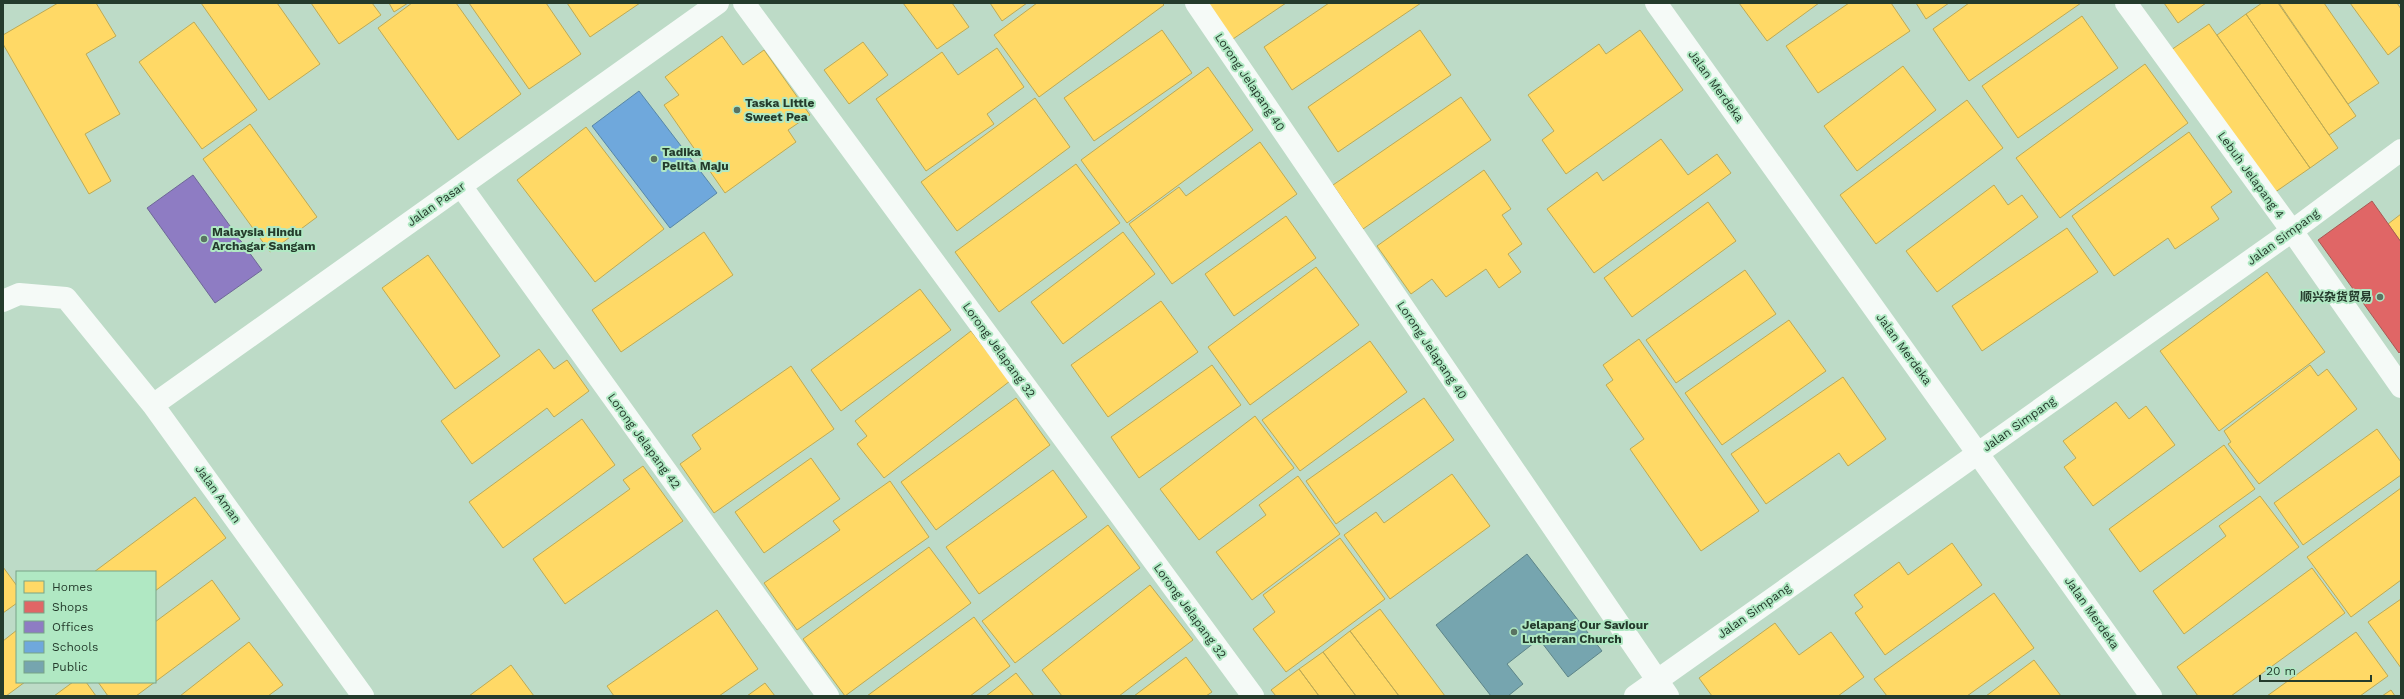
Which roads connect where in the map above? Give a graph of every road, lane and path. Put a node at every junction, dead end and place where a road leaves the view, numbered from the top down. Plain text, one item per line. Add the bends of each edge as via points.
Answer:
1 (718, 3) edge
2 (744, 3) edge
3 (1196, 3) edge
4 (1656, 3) edge
5 (2126, 3) edge
6 (2401, 150) edge
7 (461, 186) junction
8 (2292, 231) junction
9 (3, 301) edge
10 (2401, 387) edge
11 (153, 405) junction
12 (1978, 453) junction
13 (1662, 688) edge
14 (363, 696) edge
15 (828, 696) edge
16 (1253, 696) edge
17 (1635, 696) edge
18 (2151, 696) edge

1 - 7 street, Jalan Pasar
2 - 16 street, Lorong Jelapang 32
3 - 13 street, Lorong Jelapang 40
4 - 12 street, Jalan Merdeka
5 - 8 street, Lebuh Jelapang 4
6 - 8 street, Jalan Simpang
7 - 11 street, Jalan Pasar
7 - 15 street, Lorong Jelapang 42
8 - 10 street, Lebuh Jelapang 4
8 - 12 street, Jalan Simpang
9 - 11 street, Jalan Aman via 19,294 66,298
11 - 14 street, Jalan Aman
12 - 13 street, Jalan Simpang
12 - 18 street, Jalan Merdeka
13 - 17 street, Jalan Simpang

